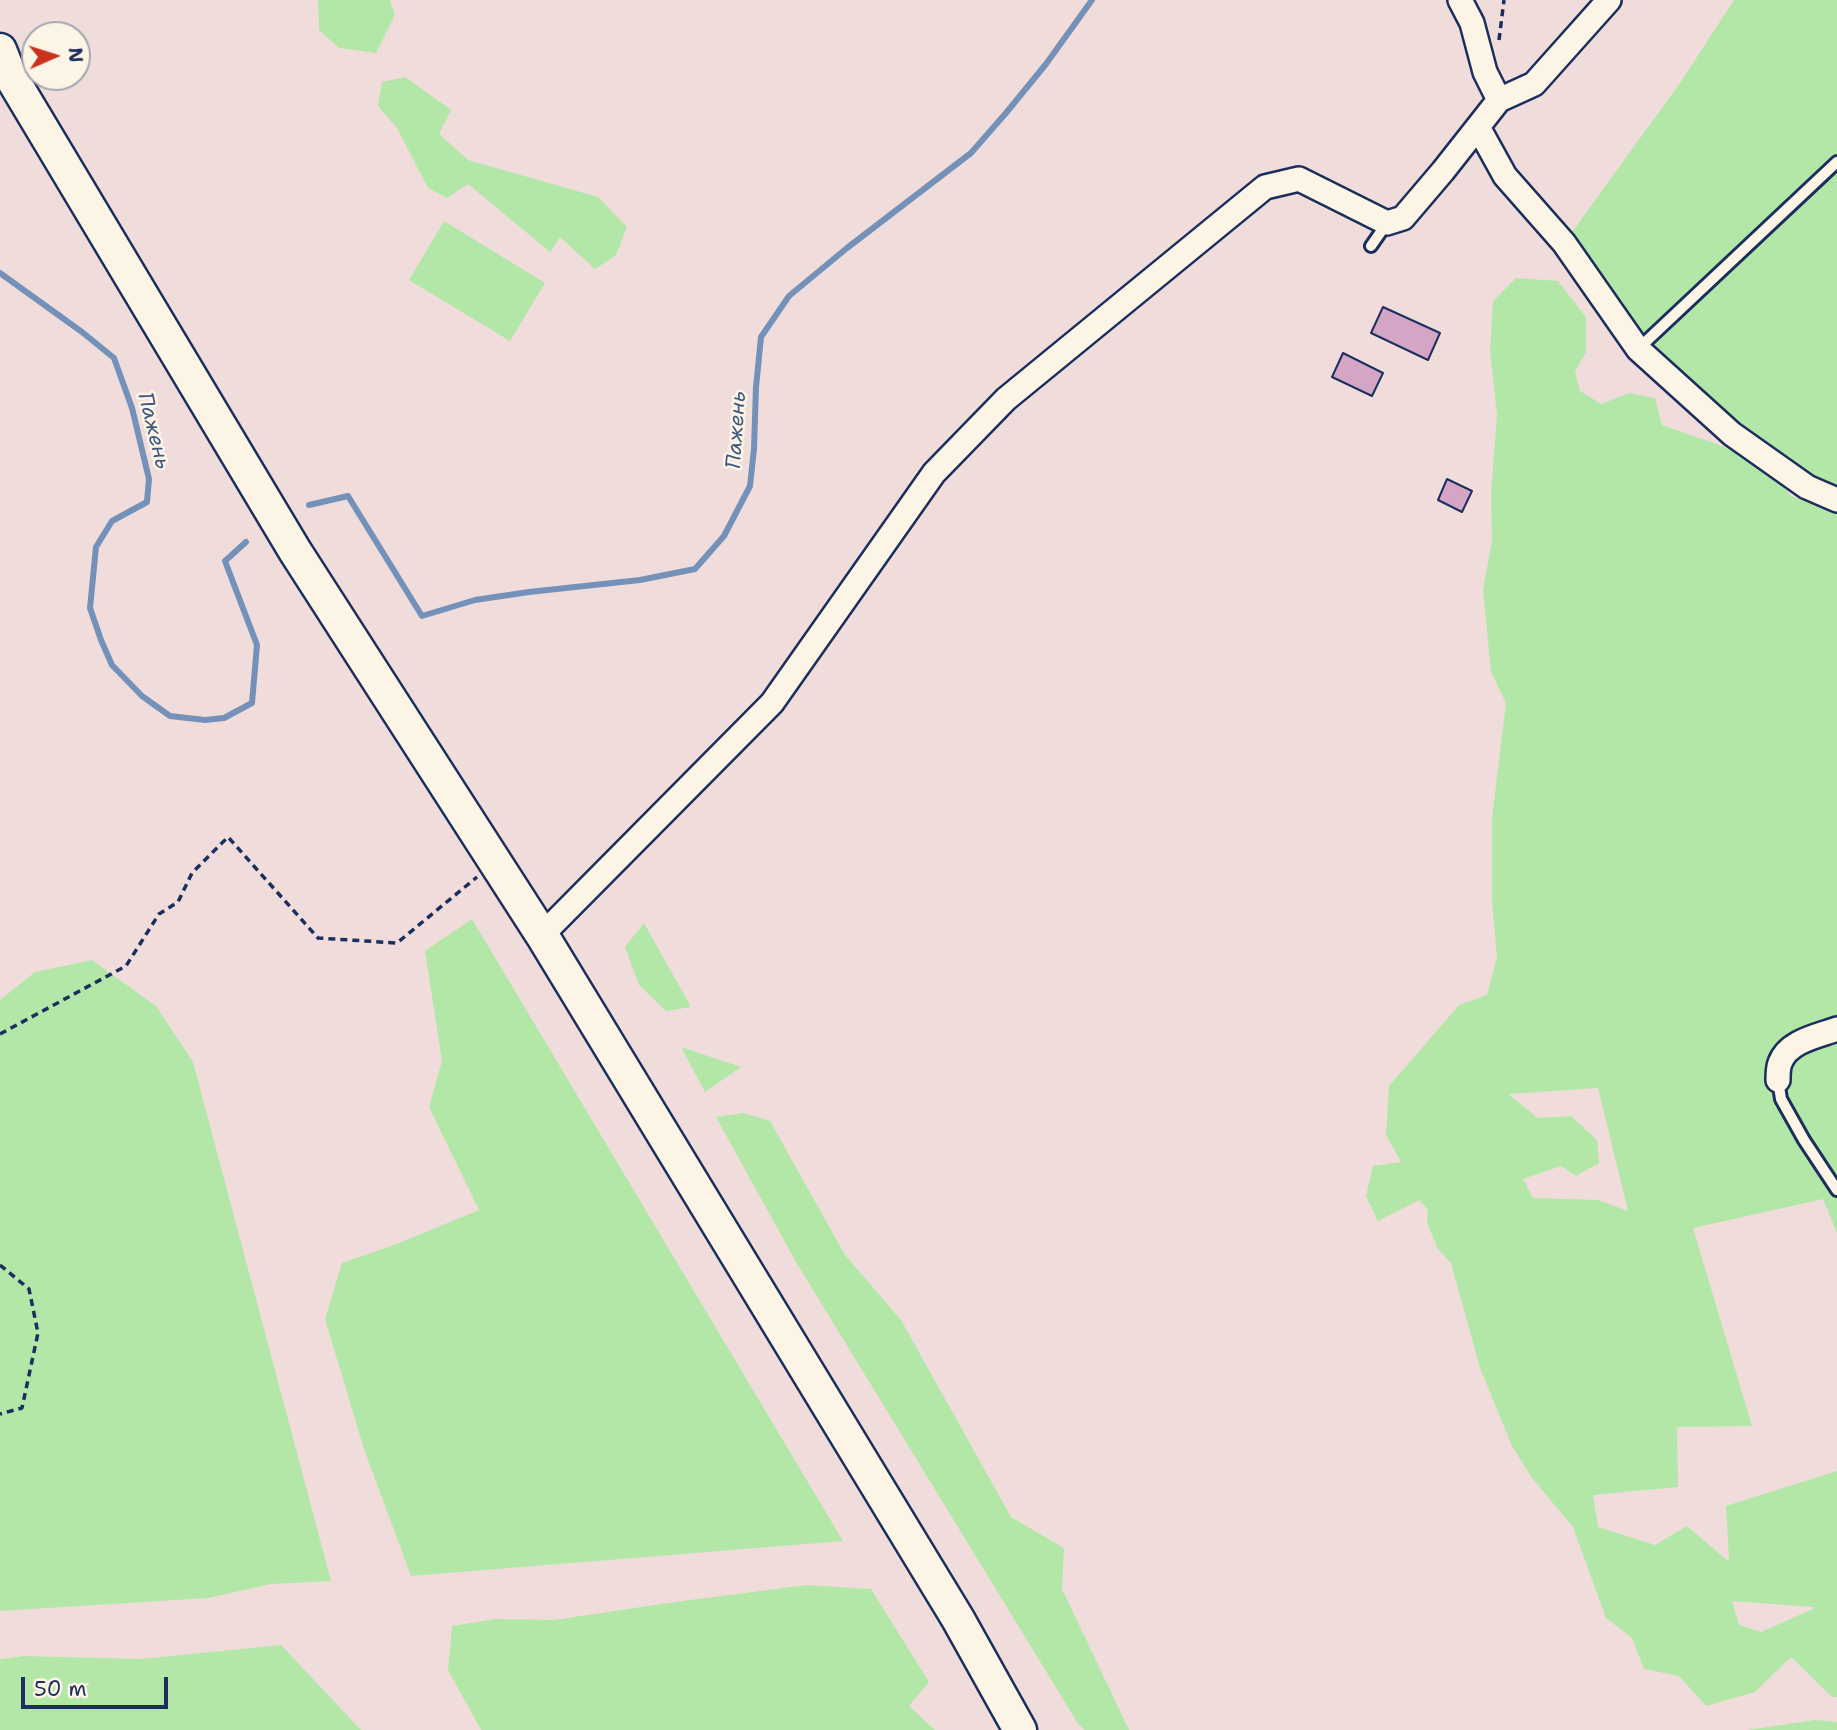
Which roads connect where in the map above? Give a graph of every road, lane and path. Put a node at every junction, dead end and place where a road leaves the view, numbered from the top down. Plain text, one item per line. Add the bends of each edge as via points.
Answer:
1 (1460, 0) edge
2 (1609, 0) edge
3 (0, 50) edge
4 (1499, 100) junction
5 (1478, 127) junction
6 (1837, 162) edge
7 (1387, 223) junction
8 (1371, 246) dead end
9 (1637, 349) junction
10 (1837, 500) edge
11 (495, 863) junction
12 (542, 935) junction
13 (1837, 1030) edge
14 (0, 1034) edge
15 (1778, 1080) joint
16 (1837, 1190) edge
17 (0, 1265) edge
18 (0, 1414) edge
19 (1020, 1730) edge

1 - 4 street
2 - 4 street via 1534,83
3 - 11 street via 17,86 295,551
4 - 5 street
5 - 7 street via 1403,218
5 - 9 street via 1506,176 1564,243
6 - 9 lane
7 - 8 lane
7 - 12 street via 1299,179 1265,187 1006,399 934,473 772,703
9 - 10 street via 1732,434 1807,487
11 - 12 street
11 - 14 path via 397,943 318,938 228,837 192,873 178,902 159,914 127,966
12 - 19 street via 958,1619
13 - 15 street via 1807,1039 1788,1051 1780,1063
15 - 16 lane via 1780,1098
17 - 18 path via 29,1289 38,1333 22,1408

